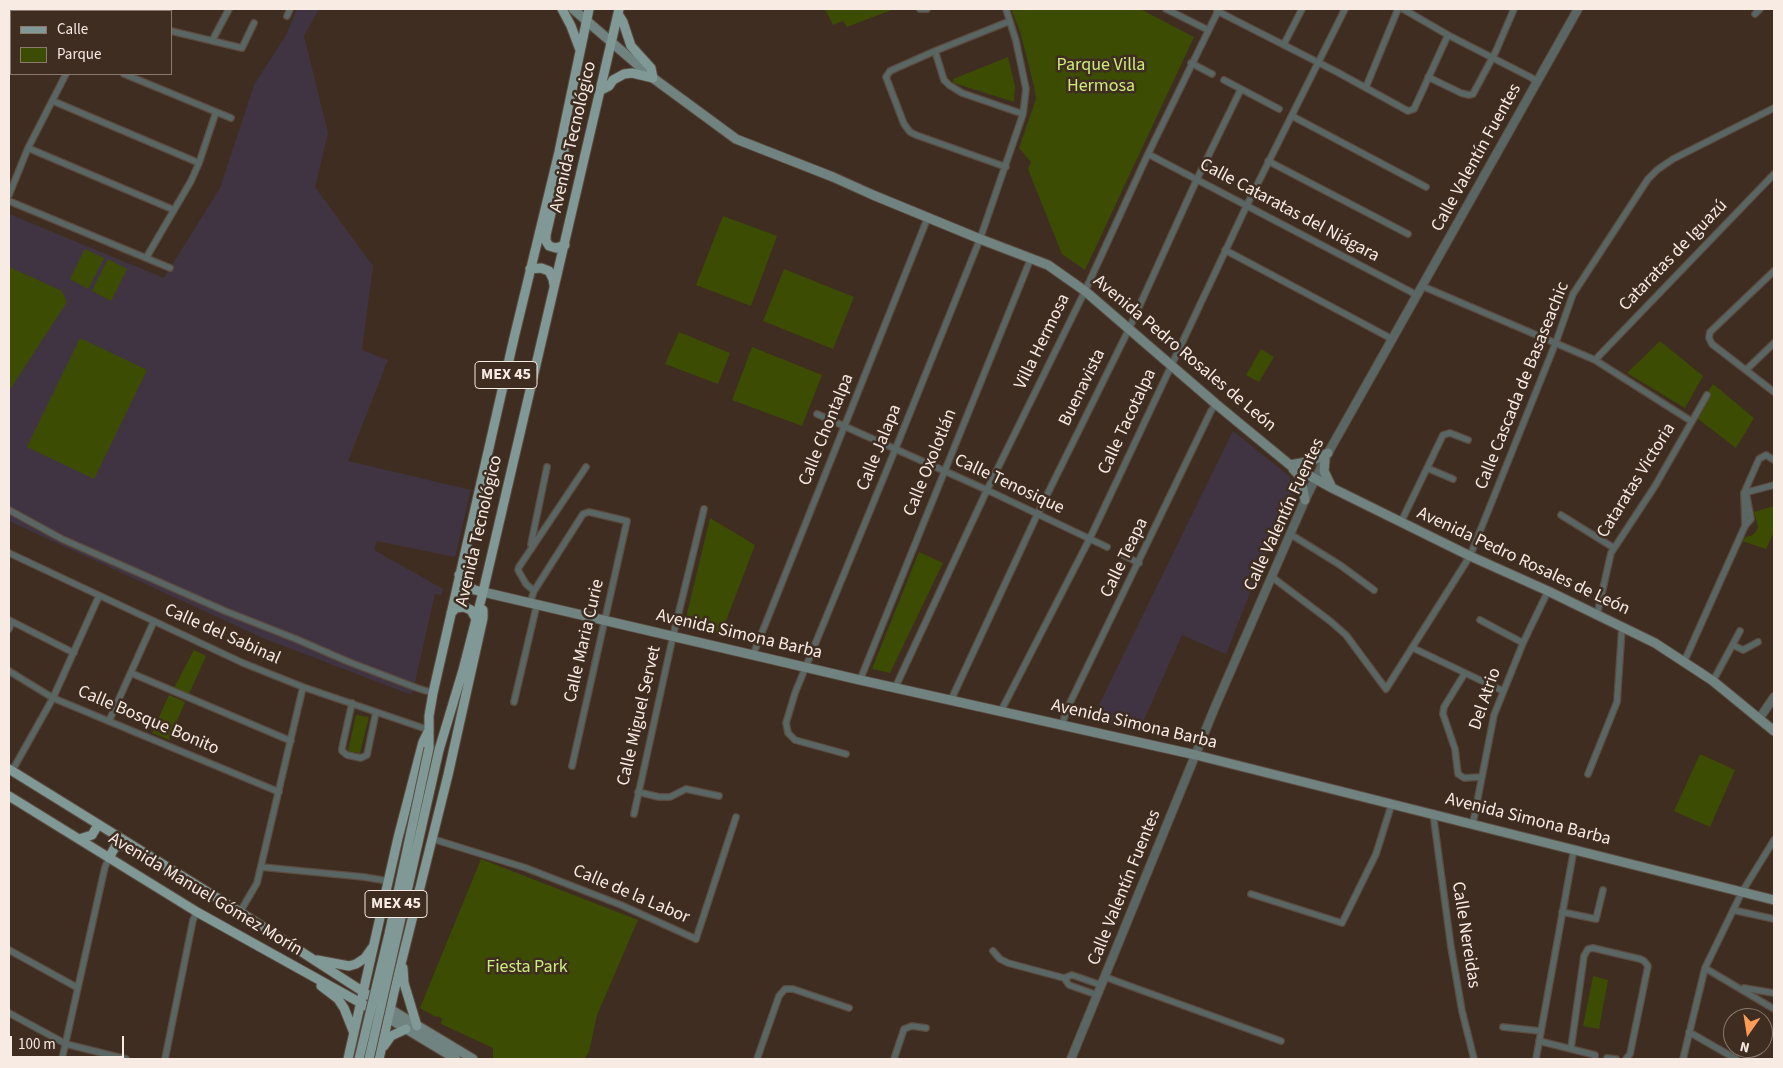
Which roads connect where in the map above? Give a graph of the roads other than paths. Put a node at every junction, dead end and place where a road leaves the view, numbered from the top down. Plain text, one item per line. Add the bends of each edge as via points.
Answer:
1 (229, 9) edge
2 (290, 9) edge
3 (562, 9) edge
4 (573, 9) edge
5 (590, 9) edge
6 (920, 9) edge
7 (927, 9) edge
8 (1006, 9) edge
9 (1166, 9) edge
10 (1302, 9) edge
11 (1345, 9) edge
12 (1398, 9) edge
13 (1403, 9) edge
14 (1578, 9) edge
15 (1760, 9) edge
16 (1218, 10) edge
17 (1511, 10) edge
18 (619, 11) edge
19 (1755, 14) dead end
20 (286, 16) dead end
21 (587, 21) junction
22 (1010, 21) junction
23 (254, 23) dead end
24 (172, 30) edge
25 (1208, 30) junction
26 (1448, 35) junction
27 (212, 42) junction
28 (612, 42) junction
29 (1284, 44) junction
30 (580, 51) junction
31 (935, 51) junction
32 (1491, 58) junction
33 (1318, 62) junction
34 (1191, 63) junction
35 (1212, 74) dead end
36 (66, 75) edge
37 (126, 75) edge
38 (1428, 77) junction
39 (653, 78) junction
40 (1224, 80) dead end
41 (1536, 82) junction
42 (1366, 87) junction
43 (1241, 89) junction
44 (601, 90) junction
45 (53, 100) junction
46 (1774, 108) edge
47 (1280, 109) dead end
48 (216, 112) junction
49 (1023, 114) junction
50 (1292, 116) junction
51 (231, 118) dead end
52 (563, 132) junction
53 (28, 148) junction
54 (1148, 154) junction
55 (1268, 161) junction
56 (199, 163) junction
57 (1006, 167) junction
58 (1774, 174) edge
59 (1198, 179) junction
60 (1426, 187) dead end
61 (9, 195) edge
62 (9, 202) edge
63 (1247, 205) junction
64 (174, 210) junction
65 (928, 218) junction
66 (1408, 234) dead end
67 (980, 239) junction
68 (565, 246) junction
69 (1225, 250) junction
70 (146, 258) junction
71 (1031, 258) junction
72 (170, 268) dead end
73 (530, 269) junction
74 (1774, 271) edge
75 (1422, 286) junction
76 (554, 290) junction
77 (1085, 291) junction
78 (1417, 295) junction
79 (1129, 329) junction
80 (1392, 339) junction
81 (1556, 342) junction
82 (1774, 344) edge
83 (1595, 360) junction
84 (1172, 366) junction
85 (1746, 370) junction
86 (1774, 392) edge
87 (1707, 396) dead end
88 (1216, 404) junction
89 (817, 414) dead end
90 (1691, 421) junction
91 (845, 426) junction
92 (1468, 440) dead end
93 (895, 450) junction
94 (1326, 456) junction
95 (1774, 460) edge
96 (1290, 465) junction
97 (547, 467) dead end
98 (586, 467) dead end
99 (1427, 468) junction
100 (944, 472) junction
101 (1453, 478) dead end
102 (1315, 480) junction
103 (1774, 485) edge
104 (1332, 488) junction
105 (987, 490) junction
106 (1745, 493) junction
107 (1305, 500) junction
108 (704, 509) dead end
109 (9, 510) edge
110 (1038, 515) junction
111 (1561, 515) dead end
112 (1401, 522) junction
113 (1290, 534) junction
114 (1090, 538) junction
115 (1107, 547) dead end
116 (530, 548) junction
117 (1614, 548) junction
118 (9, 553) edge
119 (1121, 554) dead end
120 (1470, 556) junction
121 (1139, 563) junction
122 (459, 575) junction
123 (1272, 577) junction
124 (1374, 590) dead end
125 (534, 591) junction
126 (1548, 591) junction
127 (483, 592) junction
128 (99, 596) junction
129 (534, 603) junction
130 (451, 612) junction
131 (1597, 615) junction
132 (476, 619) junction
133 (605, 620) junction
134 (1480, 620) dead end
135 (11, 621) edge
136 (154, 621) junction
137 (1622, 627) junction
138 (9, 629) edge
139 (1740, 631) dead end
140 (673, 636) junction
141 (1758, 642) dead end
142 (1523, 643) junction
143 (1733, 645) junction
144 (1413, 648) junction
145 (74, 653) junction
146 (753, 655) junction
147 (1684, 662) junction
148 (806, 667) junction
149 (9, 671) edge
150 (131, 673) junction
151 (1465, 673) junction
152 (860, 680) junction
153 (1713, 681) junction
154 (303, 687) junction
155 (895, 688) junction
156 (1503, 691) junction
157 (433, 693) junction
158 (1774, 697) edge
159 (53, 698) junction
160 (951, 700) junction
161 (514, 702) dead end
162 (352, 703) junction
163 (1001, 711) junction
164 (376, 712) junction
165 (1759, 719) junction
166 (109, 721) junction
167 (1062, 725) junction
168 (429, 730) junction
169 (1774, 731) edge
170 (290, 741) junction
171 (846, 754) dead end
172 (1196, 755) junction
173 (572, 766) dead end
174 (10, 770) edge
175 (1588, 774) dead end
176 (1481, 777) junction
177 (279, 792) junction
178 (638, 792) junction
179 (9, 796) edge
180 (719, 796) dead end
181 (1392, 803) junction
182 (1433, 813) junction
183 (634, 814) dead end
184 (736, 817) dead end
185 (1474, 823) junction
186 (98, 825) junction
187 (79, 839) junction
188 (433, 839) junction
189 (1774, 840) edge
190 (129, 844) junction
191 (1574, 849) junction
192 (108, 858) junction
193 (261, 867) junction
194 (388, 881) junction
195 (1603, 890) dead end
196 (1742, 892) junction
197 (1251, 894) dead end
198 (1774, 900) edge
199 (1733, 910) junction
200 (197, 912) junction
201 (240, 912) junction
202 (1562, 912) junction
203 (1774, 919) edge
204 (373, 946) junction
205 (9, 950) edge
206 (994, 950) dead end
207 (403, 959) junction
208 (314, 960) junction
209 (1705, 968) junction
210 (1105, 977) junction
211 (1064, 978) junction
212 (317, 980) junction
213 (1101, 985) junction
214 (364, 986) junction
215 (78, 988) junction
216 (1740, 988) junction
217 (394, 992) junction
218 (1774, 993) edge
219 (1098, 995) junction
220 (361, 1003) junction
221 (849, 1008) dead end
222 (1774, 1009) edge
223 (9, 1013) edge
224 (389, 1013) junction
225 (357, 1020) junction
226 (417, 1026) junction
227 (1503, 1027) dead end
228 (385, 1028) junction
229 (926, 1028) dead end
230 (406, 1029) junction
231 (1540, 1031) junction
232 (1689, 1032) junction
233 (354, 1034) junction
234 (1281, 1040) dead end
235 (1539, 1041) junction
236 (66, 1044) junction
237 (1571, 1048) junction
238 (380, 1055) edge
239 (1595, 1057) edge
240 (118, 1058) edge
241 (1608, 1058) dead end
242 (62, 1059) edge
243 (126, 1059) edge
244 (165, 1059) edge
245 (348, 1059) edge
246 (359, 1059) edge
247 (369, 1059) edge
248 (456, 1059) edge
249 (473, 1059) edge
250 (757, 1059) edge
251 (894, 1059) edge
252 (1071, 1059) edge
253 (1474, 1059) edge
254 (1536, 1059) edge
255 (1616, 1059) edge
256 (1626, 1059) edge
257 (1683, 1059) edge
258 (1736, 1059) edge

1 - 27 street
2 - 20 street
3 - 30 main road
4 - 21 main road, Avenida Pedro Rosales de León
5 - 21 main road, Avenida Tecnológico / MEX 45
6 - 7 street
8 - 22 street, Calle Jalapa
9 - 25 street
10 - 29 street
11 - 33 street, Calle Tacotalpa
12 - 42 street
13 - 26 street
14 - 41 street, Calle Valentín Fuentes
15 - 19 street
16 - 25 street, Villa Hermosa
16 - 29 street
17 - 32 street
18 - 28 main road, Avenida Tecnológico / MEX 45
18 - 39 main road via 631,46 651,68
21 - 28 main road, Avenida Pedro Rosales de León
21 - 30 main road, Avenida Tecnológico / MEX 45
22 - 31 street
22 - 49 street, Calle Jalapa via 1026,90
23 - 27 street via 242,48
24 - 27 street
25 - 34 street, Villa Hermosa
26 - 32 street
26 - 38 street
28 - 39 main road, Avenida Pedro Rosales de León
28 - 44 main road, Avenida Tecnológico / MEX 45
29 - 33 street
30 - 52 main road, Avenida Tecnológico / MEX 45
31 - 49 street via 948,85
31 - 57 street via 886,75 904,124 916,135
32 - 38 street via 1472,95
32 - 41 street
33 - 42 street
33 - 50 street, Calle Tacotalpa
34 - 35 street
34 - 54 street, Villa Hermosa
36 - 45 street
37 - 48 street
38 - 42 street via 1411,111
39 - 44 main road via 624,74
39 - 65 main road, Avenida Pedro Rosales de León via 736,139
40 - 43 street
41 - 75 street, Calle Valentín Fuentes
43 - 47 street
43 - 59 street, Buenavista
44 - 68 main road, Avenida Tecnológico / MEX 45
45 - 53 street
45 - 56 street
46 - 81 street, Calle Cascada de Basaseachic via 1673,159 1648,179 1573,294
48 - 51 street
48 - 56 street
49 - 57 street, Calle Jalapa
50 - 55 street, Calle Tacotalpa
50 - 60 street
52 - 68 main road via 564,157 546,241 556,248
52 - 73 main road, Avenida Tecnológico / MEX 45
53 - 61 street
53 - 64 street
54 - 59 street, Calle Cataratas del Niágara
54 - 77 street, Villa Hermosa
55 - 63 street, Calle Tacotalpa
55 - 66 street
56 - 64 street
57 - 67 street, Calle Jalapa
58 - 83 street, Cataratas de Iguazú
59 - 63 street, Calle Cataratas del Niágara
59 - 79 street, Buenavista
62 - 70 street
63 - 69 street, Calle Tacotalpa
63 - 78 street, Calle Cataratas del Niágara
64 - 70 street
65 - 67 main road, Avenida Pedro Rosales de León
65 - 91 street, Calle Chontalpa
67 - 71 main road, Avenida Pedro Rosales de León
67 - 93 street, Calle Jalapa
68 - 76 main road, Avenida Tecnológico / MEX 45
69 - 80 street
69 - 84 street, Calle Tacotalpa
70 - 72 street
71 - 77 main road, Avenida Pedro Rosales de León via 1057,270
71 - 100 street, Calle Oxolotlán
73 - 76 main road via 541,268 549,272
73 - 122 main road, Avenida Tecnológico / MEX 45
74 - 85 street via 1710,332 1712,344
75 - 78 street, Calle Valentín Fuentes
75 - 81 street
76 - 127 main road, Avenida Tecnológico / MEX 45
77 - 79 main road, Avenida Pedro Rosales de León
77 - 105 street, Villa Hermosa
78 - 80 street, Calle Valentín Fuentes
79 - 84 main road, Avenida Pedro Rosales de León
79 - 110 street, Buenavista
80 - 94 street, Calle Valentín Fuentes
81 - 83 street
81 - 120 street, Calle Cascada de Basaseachic
82 - 85 street
83 - 90 street
84 - 88 main road, Avenida Pedro Rosales de León
84 - 114 street, Calle Tacotalpa
85 - 86 street
87 - 90 street, Cataratas Victoria
88 - 96 main road, Avenida Pedro Rosales de León
88 - 121 street, Calle Teapa
89 - 91 street, Calle Tenosique
90 - 117 street, Cataratas Victoria via 1655,486
91 - 93 street, Calle Tenosique
91 - 146 street, Calle Chontalpa
92 - 99 street via 1444,434
93 - 100 street, Calle Tenosique
93 - 148 street, Calle Jalapa
94 - 96 main road
94 - 102 street, Calle Valentín Fuentes
94 - 104 main road via 1324,471
95 - 106 street via 1761,457
96 - 102 main road, Avenida Pedro Rosales de León
96 - 107 main road via 1298,474
97 - 116 street
98 - 116 street
99 - 101 street
99 - 112 street
100 - 105 street, Calle Tenosique
100 - 152 street, Calle Oxolotlán
102 - 104 main road, Avenida Pedro Rosales de León
102 - 107 street, Calle Valentín Fuentes
103 - 106 street
104 - 112 main road, Avenida Pedro Rosales de León
105 - 110 street, Calle Tenosique
105 - 155 street, Villa Hermosa
106 - 147 street via 1751,516 1749,522
107 - 113 street, Calle Valentín Fuentes
108 - 140 street, Calle Miguel Servet
109 - 157 street via 62,539 225,611
110 - 114 street, Calle Tenosique
110 - 160 street, Buenavista
111 - 117 street
112 - 120 main road, Avenida Pedro Rosales de León
113 - 123 street, Calle Valentín Fuentes
113 - 124 street
114 - 115 street, Calle Tenosique
114 - 163 street, Calle Tacotalpa
116 - 125 street via 518,570
117 - 131 street, Cataratas Victoria
118 - 128 street, Calle del Sabinal
119 - 121 street
120 - 126 main road, Avenida Pedro Rosales de León
120 - 144 street, Calle Cascada de Basaseachic
121 - 167 street, Calle Teapa
122 - 127 main road via 467,586
122 - 130 main road, Avenida Tecnológico / MEX 45
123 - 144 street, Calle Cascada de Basaseachic via 1346,635 1386,689
123 - 172 street, Calle Valentín Fuentes
125 - 129 street
125 - 133 street, Calle Maria Curie via 583,514 589,512 627,522
126 - 131 main road, Avenida Pedro Rosales de León
126 - 142 street, Del Atrio
127 - 129 main road, Avenida Simona Barba
127 - 132 main road, Avenida Tecnológico / MEX 45
127 - 188 main road via 483,618
128 - 136 street, Calle del Sabinal
128 - 145 street
129 - 133 main road, Avenida Simona Barba
129 - 161 street
130 - 132 main road via 464,607 471,610
130 - 157 main road, Avenida Tecnológico / MEX 45
131 - 137 main road, Avenida Pedro Rosales de León
132 - 247 main road, Avenida Tecnológico / MEX 45, bridge via 439,750
133 - 140 main road, Avenida Simona Barba
133 - 173 street, Calle Maria Curie
134 - 142 street
135 - 138 street
135 - 145 street
136 - 150 street
136 - 154 street, Calle del Sabinal
137 - 147 main road, Avenida Pedro Rosales de León
137 - 175 street via 1617,702
139 - 143 street
140 - 146 main road, Avenida Simona Barba
140 - 178 street, Calle Miguel Servet
141 - 143 street via 1743,650
142 - 156 street, Del Atrio
143 - 153 street
144 - 151 street
145 - 159 street
146 - 148 main road, Avenida Simona Barba
147 - 153 main road, Avenida Pedro Rosales de León
148 - 152 main road, Avenida Simona Barba
148 - 171 street, Calle Jalapa via 788,714 788,733 800,742
149 - 159 street, Calle Bosque Bonito
150 - 166 street
150 - 170 street
151 - 156 street
151 - 176 street via 1443,714 1455,749 1458,774
152 - 155 main road, Avenida Simona Barba
153 - 165 main road, Avenida Pedro Rosales de León
154 - 162 street, Calle del Sabinal
154 - 170 street
155 - 160 main road, Avenida Simona Barba
156 - 176 street, Del Atrio via 1490,728
157 - 168 main road, Avenida Tecnológico / MEX 45
158 - 165 street
159 - 166 street, Calle Bosque Bonito
159 - 174 street
160 - 163 main road, Avenida Simona Barba
162 - 164 street, Calle del Sabinal
162 - 164 street via 342,748 347,755 361,758 366,755
163 - 167 main road, Avenida Simona Barba
164 - 168 street, Calle del Sabinal
165 - 169 main road, Avenida Pedro Rosales de León
166 - 177 street, Calle Bosque Bonito
167 - 172 main road, Avenida Simona Barba
168 - 194 main road via 423,742
168 - 246 main road, Avenida Tecnológico / MEX 45, bridge via 429,748
170 - 177 street
172 - 181 main road, Avenida Simona Barba
172 - 210 street, Calle Valentín Fuentes
174 - 186 main road, Avenida Manuel Gómez Morín
176 - 185 street, Del Atrio
177 - 193 street
178 - 180 street via 670,797 686,790
178 - 183 street, Calle Miguel Servet
179 - 187 main road, Avenida Manuel Gómez Morín
181 - 182 main road, Avenida Simona Barba
181 - 197 street via 1376,854 1342,923
182 - 185 main road, Avenida Simona Barba
182 - 253 street, Calle Nereidas via 1451,947
184 - 188 street, Calle de la Labor via 696,938 526,868
185 - 191 main road, Avenida Simona Barba
186 - 187 main road via 92,835
186 - 190 main road, Avenida Manuel Gómez Morín
187 - 192 main road, Avenida Manuel Gómez Morín
188 - 207 main road
189 - 196 street
190 - 192 main road via 115,847
190 - 201 main road, Avenida Manuel Gómez Morín
191 - 196 main road, Avenida Simona Barba
191 - 202 street
192 - 200 main road, Avenida Manuel Gómez Morín
192 - 215 street
193 - 194 street
193 - 201 street via 257,883
194 - 204 main road
195 - 202 street via 1596,918
196 - 198 main road, Avenida Simona Barba
196 - 199 street
199 - 203 street
199 - 209 street
200 - 212 main road, Avenida Manuel Gómez Morín
200 - 244 street
201 - 208 main road, Avenida Manuel Gómez Morín
202 - 231 street
204 - 208 main road via 365,958 349,966
204 - 214 main road
205 - 215 street
206 - 211 street via 1000,959 1008,963
207 - 217 main road
207 - 226 main road via 404,982
208 - 214 main road, Avenida Manuel Gómez Morín
209 - 216 street
209 - 232 street
210 - 213 street, Calle Valentín Fuentes
210 - 234 street
211 - 213 street via 1072,975
211 - 219 street via 1069,985
212 - 220 main road, Avenida Manuel Gómez Morín
212 - 233 main road via 344,1008
213 - 219 street, Calle Valentín Fuentes
214 - 217 main road via 376,995
214 - 220 main road
214 - 224 main road
215 - 236 street
216 - 218 street
216 - 222 street
217 - 224 main road
219 - 252 street, Calle Valentín Fuentes
220 - 224 main road, Avenida Manuel Gómez Morín
220 - 225 main road
221 - 250 street via 785,989 779,996
223 - 236 street
224 - 226 main road
224 - 228 main road
224 - 230 main road
225 - 228 main road via 370,1016 378,1019
225 - 233 main road
226 - 249 main road
227 - 231 street
228 - 238 main road
229 - 251 street via 912,1026 904,1029
230 - 238 main road via 391,1036
230 - 248 main road
231 - 235 street
232 - 257 street
232 - 258 street
233 - 245 main road
235 - 237 street
235 - 254 street
236 - 240 street
236 - 242 street
237 - 239 street
237 - 256 street via 1584,956 1588,949 1593,948 1640,959 1648,966 1630,1054
240 - 243 street
241 - 255 street

